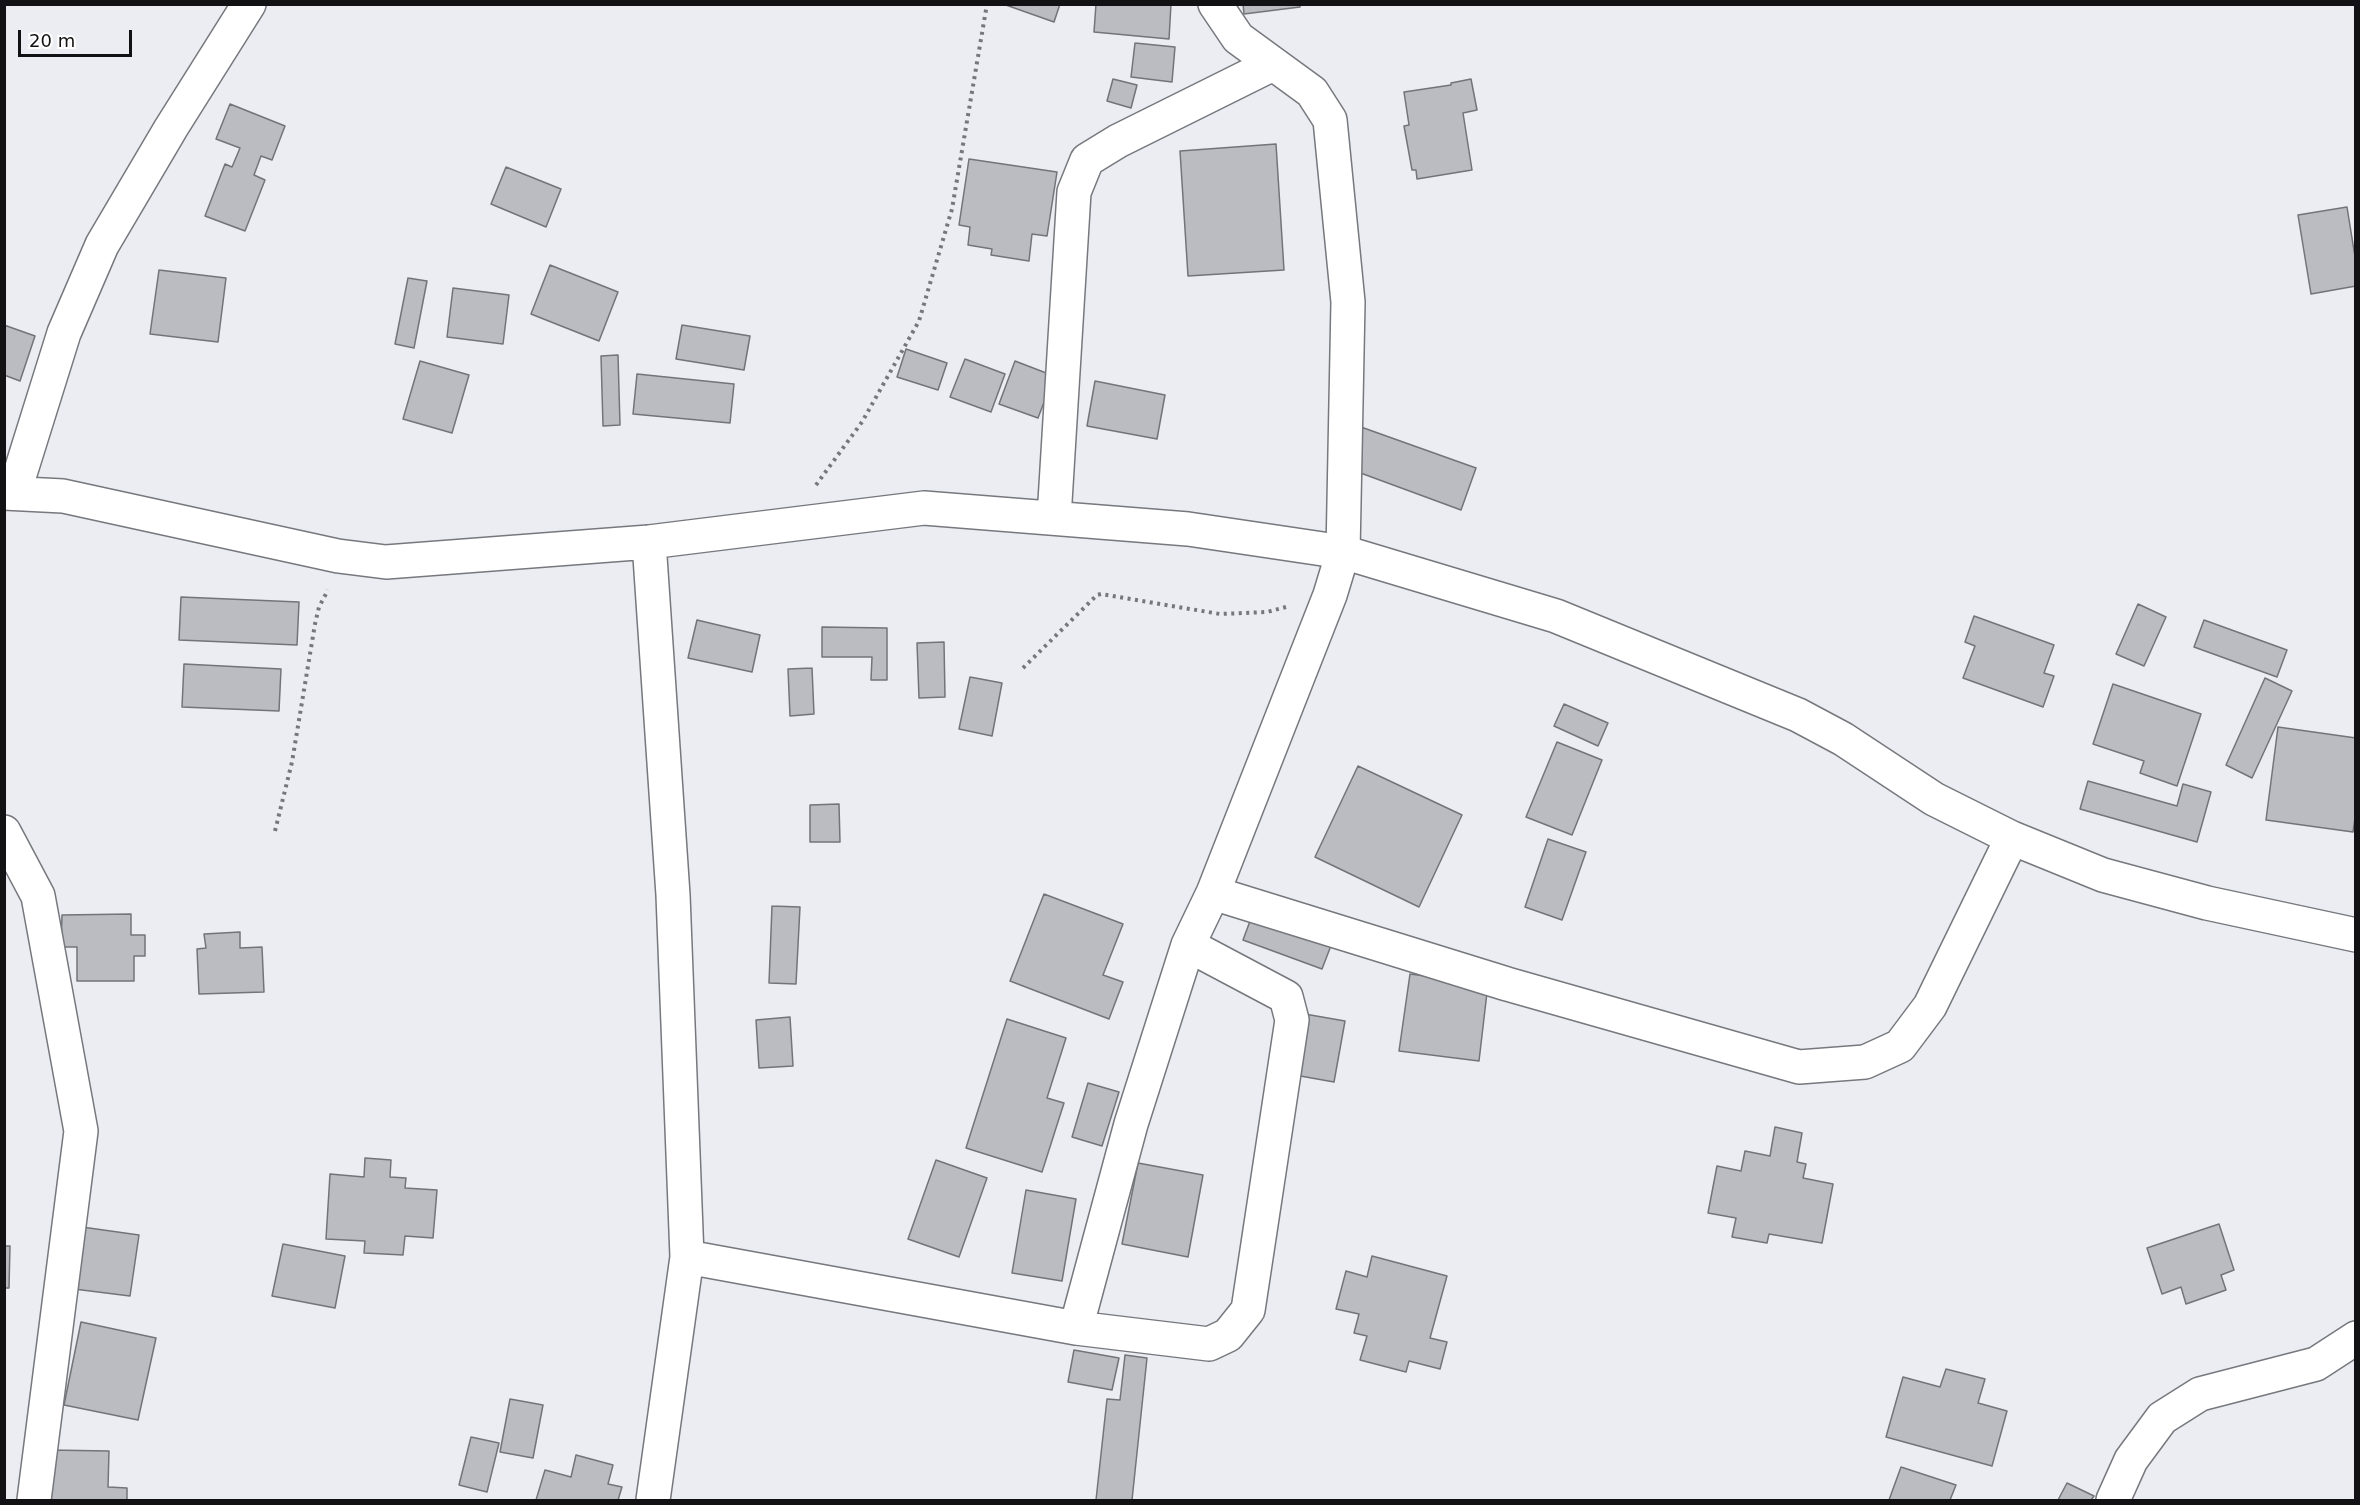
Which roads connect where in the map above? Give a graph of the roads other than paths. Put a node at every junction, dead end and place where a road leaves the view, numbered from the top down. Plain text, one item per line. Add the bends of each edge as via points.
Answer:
1 (249, 4) edge
2 (1215, 4) edge
3 (1273, 64) junction
4 (9, 494) edge
5 (1054, 518) junction
6 (649, 542) junction
7 (1343, 552) junction
8 (4, 832) edge
9 (2012, 838) junction
10 (1213, 893) junction
11 (2355, 935) edge
12 (1188, 945) junction
13 (687, 1257) junction
14 (1076, 1328) junction
15 (2355, 1338) edge
16 (34, 1500) edge
17 (652, 1500) edge
18 (2113, 1500) edge

1 - 4 street via 102,245 64,333
2 - 3 street via 1238,38
3 - 5 street via 1118,141 1088,160 1074,192
3 - 7 street via 1312,92 1330,120 1348,302
4 - 6 street via 63,496 338,556 386,562
5 - 6 street via 924,508
5 - 7 street via 1188,529
6 - 13 street via 673,895
7 - 9 street via 1556,616 1798,715 1844,739 1934,799
7 - 10 street via 1330,596
8 - 16 street via 38,896 81,1131
9 - 10 street via 1930,1006 1900,1046 1865,1062 1799,1067 1508,984
9 - 11 street via 2103,875 2206,903
10 - 12 street
12 - 14 street via 1131,1124
12 - 14 street via 1286,998 1292,1020 1248,1310 1228,1335 1209,1344
13 - 14 street
13 - 17 street
15 - 18 street via 2316,1364 2200,1395 2162,1418 2131,1460

